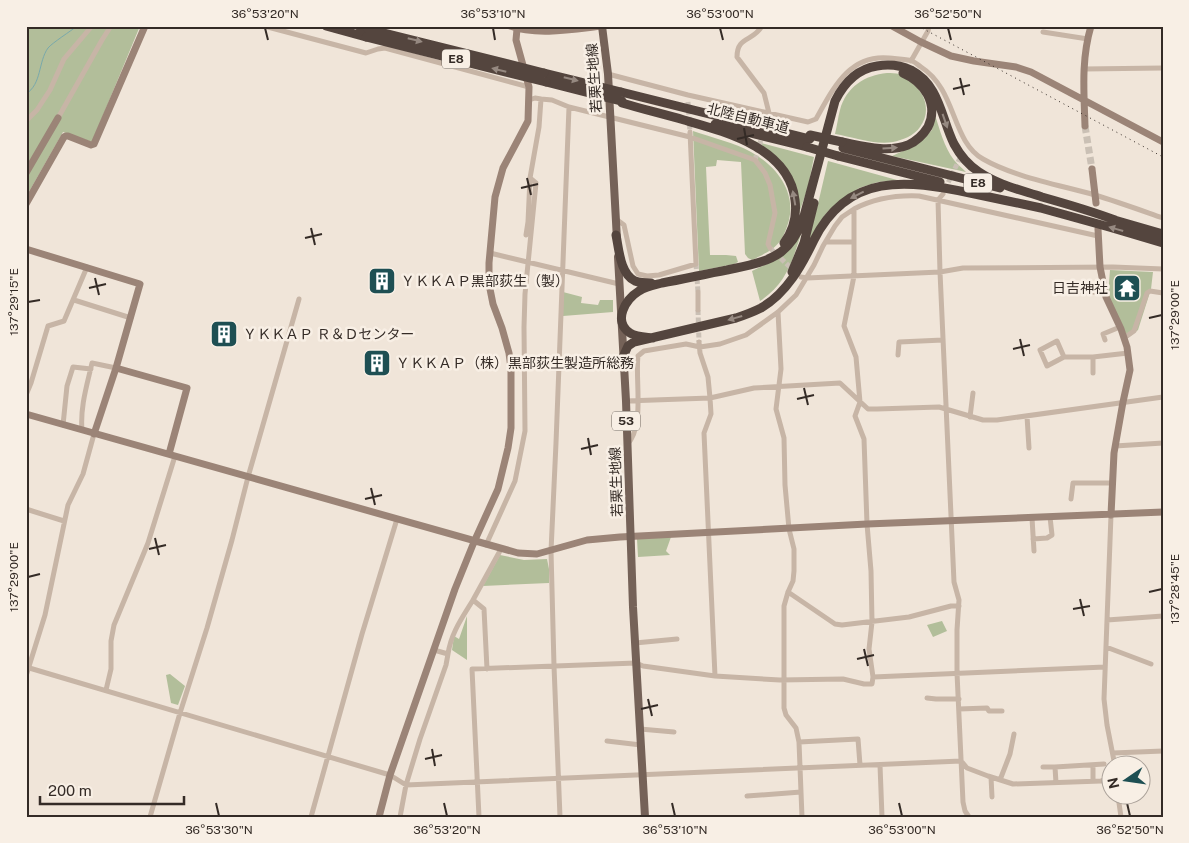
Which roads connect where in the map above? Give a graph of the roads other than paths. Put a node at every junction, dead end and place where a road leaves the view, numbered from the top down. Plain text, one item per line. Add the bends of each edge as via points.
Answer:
1 (92, 26) edge
2 (111, 26) edge
3 (145, 26) edge
4 (264, 26) edge
5 (326, 26) edge
6 (379, 26) edge
7 (603, 26) edge
8 (762, 26) edge
9 (892, 26) edge
10 (929, 26) edge
11 (1091, 26) edge
12 (514, 27) edge
13 (528, 28) edge
14 (364, 30) edge
15 (1043, 32) dead end
16 (1088, 40) junction
17 (921, 42) junction
18 (371, 52) junction
19 (911, 61) junction
20 (1163, 68) edge
21 (1084, 69) junction
22 (608, 74) junction
23 (545, 77) junction
24 (530, 87) junction
25 (597, 92) junction
26 (541, 98) junction
27 (622, 99) junction
28 (529, 100) junction
29 (1084, 100) junction
30 (569, 107) junction
31 (769, 113) junction
32 (610, 117) junction
33 (58, 118) joint
34 (26, 121) edge
35 (1085, 126) tunnel mouth
36 (690, 134) junction
37 (809, 140) junction
38 (1163, 142) edge
39 (967, 145) junction
40 (840, 148) junction
41 (964, 152) tunnel mouth
42 (1092, 169) tunnel mouth
43 (26, 174) edge
44 (530, 178) junction
45 (943, 194) tunnel mouth
46 (1096, 199) junction
47 (938, 200) junction
48 (26, 204) edge
49 (1041, 208) junction
50 (854, 209) junction
51 (1163, 218) edge
52 (616, 220) junction
53 (1115, 220) junction
54 (1098, 233) joint
55 (1163, 234) edge
56 (526, 235) dead end
57 (616, 236) junction
58 (826, 242) junction
59 (854, 242) junction
60 (1163, 243) edge
61 (770, 248) dead end
62 (26, 249) edge
63 (490, 253) junction
64 (529, 262) junction
65 (755, 263) junction
66 (87, 267) junction
67 (1100, 267) junction
68 (1163, 269) edge
69 (562, 271) junction
70 (940, 272) junction
71 (854, 276) junction
72 (804, 277) junction
73 (662, 283) junction
74 (619, 284) junction
75 (1064, 290) dead end
76 (698, 292) tunnel mouth
77 (1105, 293) junction
78 (1163, 293) edge
79 (777, 295) junction
80 (299, 299) dead end
81 (74, 300) junction
82 (698, 310) tunnel mouth
83 (778, 312) junction
84 (131, 318) junction
85 (620, 319) junction
86 (1120, 327) junction
87 (653, 338) junction
88 (1124, 338) junction
89 (943, 340) junction
90 (1105, 340) dead end
91 (699, 345) junction
92 (1128, 353) junction
93 (898, 355) dead end
94 (623, 357) junction
95 (1064, 357) junction
96 (1093, 357) junction
97 (116, 368) junction
98 (91, 369) junction
99 (1093, 373) dead end
100 (779, 386) junction
101 (973, 393) dead end
102 (26, 395) edge
103 (1163, 397) edge
104 (710, 398) junction
105 (626, 400) junction
106 (638, 400) junction
107 (860, 402) junction
108 (1123, 402) junction
109 (946, 409) junction
110 (26, 414) edge
111 (1027, 416) junction
112 (970, 417) junction
113 (62, 425) junction
114 (82, 430) junction
115 (94, 434) junction
116 (1163, 443) edge
117 (627, 446) junction
118 (1115, 446) junction
119 (1029, 448) dead end
120 (172, 455) junction
121 (248, 477) junction
122 (1112, 483) junction
123 (1071, 499) dead end
124 (26, 509) edge
125 (1163, 512) edge
126 (1111, 514) junction
127 (1050, 517) junction
128 (1032, 518) junction
129 (397, 519) junction
130 (64, 520) junction
131 (952, 521) junction
132 (867, 524) junction
133 (789, 529) junction
134 (708, 533) junction
135 (631, 536) junction
136 (1033, 539) junction
137 (474, 542) junction
138 (486, 545) junction
139 (501, 549) junction
140 (551, 551) junction
141 (1034, 551) dead end
142 (788, 592) junction
143 (473, 600) junction
144 (959, 606) junction
145 (1163, 616) edge
146 (1107, 620) junction
147 (872, 622) junction
148 (678, 639) dead end
149 (635, 643) junction
150 (1106, 647) junction
151 (434, 650) junction
152 (448, 654) junction
153 (636, 663) junction
154 (1151, 664) dead end
155 (554, 666) junction
156 (1105, 667) junction
157 (27, 668) edge
158 (487, 669) junction
159 (957, 673) junction
160 (26, 676) edge
161 (715, 676) junction
162 (873, 677) junction
163 (785, 680) junction
164 (106, 690) junction
165 (927, 698) dead end
166 (958, 700) junction
167 (959, 709) junction
168 (1002, 711) dead end
169 (180, 713) junction
170 (640, 729) junction
171 (674, 732) dead end
172 (1014, 734) dead end
173 (607, 741) dead end
174 (799, 742) junction
175 (641, 745) junction
176 (1163, 751) edge
177 (1113, 753) junction
178 (1113, 756) edge
179 (329, 757) junction
180 (961, 761) junction
181 (1102, 764) edge
182 (880, 765) junction
183 (1093, 765) junction
184 (860, 766) junction
185 (1043, 767) dead end
186 (1056, 767) junction
187 (800, 768) junction
188 (390, 775) junction
189 (642, 775) junction
190 (990, 777) junction
191 (559, 779) junction
192 (1000, 780) junction
193 (1093, 781) junction
194 (1102, 781) edge
195 (477, 782) junction
196 (1056, 782) junction
197 (406, 785) junction
198 (801, 792) junction
199 (747, 796) dead end
200 (992, 797) dead end
201 (150, 817) edge
202 (311, 817) edge
203 (378, 817) edge
204 (400, 817) edge
205 (478, 817) edge
206 (560, 817) edge
207 (644, 817) edge
208 (802, 817) edge
209 (882, 817) edge
210 (969, 817) edge

1 - 34 street via 64,60 50,90
2 - 33 street
3 - 48 street via 94,144 64,137
4 - 18 street
5 - 14 highway, 北陸自動車道 / E8
6 - 18 street
7 - 13 street via 561,30
7 - 22 main road, 若栗生地線 / 53
8 - 31 street via 739,44 737,58 764,93
9 - 17 street
10 - 17 street
11 - 16 street
12 - 13 street
12 - 24 street
14 - 23 highway, 北陸自動車道 / E8, bridge
15 - 16 street
16 - 21 street
17 - 19 street
17 - 29 street via 951,56 1031,72
18 - 24 street via 385,48
19 - 31 street via 884,58 858,64 840,80 816,119 808,122
19 - 39 street via 938,83
20 - 21 street
21 - 29 street
22 - 31 street via 688,98
22 - 32 main road, 若栗生地線 / 53
23 -> 25 highway, 北陸自動車道 / E8
23 - 25 highway, 北陸自動車道 / E8 via 585,92
24 - 28 street
25 - 27 highway, 北陸自動車道 / E8, bridge
26 - 28 street
26 - 30 street
26 - 44 street
27 - 37 highway, 北陸自動車道 / E8
27 - 37 highway, 北陸自動車道 / E8 via 708,114
65 -> 27 highway via 782,246 793,226 795,197 784,171 767,154 742,140
28 - 63 street via 528,121 503,168 495,197
29 - 35 street
29 - 38 street
30 - 32 street
30 - 69 street
32 - 36 street
32 - 52 main road, 若栗生地線 / 53
33 - 43 street
36 - 52 street via 696,264 658,275 638,274 633,266 624,225
36 - 61 street via 755,160 770,184 775,213 768,244
37 - 40 highway, 北陸自動車道 / E8, bridge
37 - 40 highway, bridge
39 - 41 street
39 - 46 street via 974,154 992,164
40 - 49 highway, 北陸自動車道 / E8
40 - 53 highway, 北陸自動車道 / E8
40 -> 79 highway via 895,148 920,137 930,122 932,110 924,89 912,78 890,70 866,76 848,89 834,121 804,242 790,275
42 - 46 street
44 - 56 street
44 - 64 street via 536,183
45 - 47 street
46 - 51 street
47 - 50 street via 896,196
47 - 54 street
47 - 70 street
60 -> 49 highway, 北陸自動車道 / E8
49 -> 79 highway via 932,186 899,184 872,188 849,199 829,217 802,265
50 - 58 street via 842,217
50 - 59 street
52 - 57 main road, 若栗生地線 / 53
53 - 55 highway, 北陸自動車道 / E8
65 -> 53 highway via 776,255 796,235 803,220 835,101 848,80 879,65 901,66 925,80 964,160 986,177
54 - 67 street
57 - 73 highway via 629,276 637,282
57 - 74 main road, 若栗生地線 / 53
58 - 59 street
58 - 72 street
59 - 71 street
62 - 66 street
63 - 64 street
63 - 137 street via 489,284 511,368 511,428 500,483
64 - 69 street
64 - 138 street via 524,327 525,431 515,481
65 - 73 highway
66 - 81 street
66 - 84 street via 140,284
67 - 68 street
67 - 70 street via 963,268
67 - 77 street
69 - 74 street
69 - 140 street
70 - 71 street
70 - 89 street
71 - 72 street
71 - 107 street via 844,326 856,357
72 - 83 street via 796,295
73 - 85 highway via 633,295
74 - 85 main road, 若栗生地線 / 53
75 - 77 street
76 - 82 street
77 - 86 street
78 - 88 street via 1147,293 1134,330
79 -> 87 highway via 745,315
80 - 121 street
81 - 84 street
81 - 102 street via 64,321 48,326
83 - 91 street via 746,335 720,344
83 - 100 street
84 - 97 street
85 - 87 highway via 630,334
85 - 94 main road, 若栗生地線 / 53
86 - 88 street
86 - 90 street via 1102,334
87 - 94 highway via 634,342
88 - 92 street
89 - 93 street via 899,342
89 - 109 street
91 - 104 street
91 - 106 street via 644,351 638,356
92 - 96 street
92 - 108 street via 1130,370
94 - 105 main road, 若栗生地線 / 53
95 - 95 street via 1047,366 1040,350 1057,341
95 - 96 street
96 - 99 street
97 - 98 street via 92,363
97 - 115 street
97 - 120 street via 187,388
98 - 113 street via 73,367 66,386
98 - 114 street via 84,396
100 - 104 street
100 - 107 street via 840,383
100 - 133 street via 776,409 784,438
101 - 112 street
103 - 108 street
104 - 106 street
104 - 134 street via 711,414 704,433
105 - 106 street
105 - 117 main road, 若栗生地線 / 53
106 - 117 street via 632,440
107 - 109 street via 868,408 877,409
107 - 132 street via 855,416 864,440
108 - 111 street
108 - 118 street
109 - 112 street
109 - 131 street
110 - 113 street
111 - 112 street via 997,420
111 - 119 street
113 - 114 street
114 - 115 street
115 - 120 street
115 - 130 street via 87,464
116 - 118 street
117 - 135 main road, 若栗生地線 / 53
118 - 122 street
120 - 121 street
120 - 164 street via 148,543 114,625
121 - 129 street
121 - 169 street via 230,549
122 - 123 street via 1074,483
122 - 126 street
124 - 130 street
125 - 126 street
126 - 127 street
126 - 146 street
127 - 128 street
127 - 136 street via 1052,535
128 - 131 street
128 - 136 street
129 - 137 street
129 - 179 street
130 - 157 street via 45,615
131 - 132 street
131 - 144 street via 954,582
132 - 133 street
132 - 147 street
133 - 134 street
133 - 142 street via 794,549 794,571
134 - 135 street
134 - 161 street
135 - 140 street via 586,540
135 - 149 main road, 若栗生地線 / 53
136 - 141 street
137 - 138 street
137 - 151 street
138 - 139 street
139 - 140 street via 518,554
139 - 143 street
140 - 155 street
142 - 147 street via 835,624
142 - 163 street via 784,606
143 - 152 street via 454,631
143 - 158 street via 484,609
144 - 147 street
144 - 159 street
145 - 146 street
146 - 150 street
147 - 162 street via 869,649
148 - 149 street
149 - 153 main road, 若栗生地線 / 53
150 - 154 street
150 - 156 street
151 - 152 street
151 - 188 street
152 - 197 street
153 - 155 street
153 - 161 street
153 - 170 main road, 若栗生地線 / 53
155 - 158 street
155 - 191 street
156 - 159 street
156 - 177 street via 1104,699
157 - 160 street
157 - 164 street
158 - 195 street via 472,669
159 - 162 street
159 - 166 street
161 - 163 street
162 - 163 street via 872,684 843,679
163 - 174 street via 784,708 796,728
164 - 169 street
165 - 166 street
166 - 167 street
167 - 168 street
167 - 180 street
169 - 179 street
169 - 201 street
170 - 171 street
170 - 175 main road, 若栗生地線 / 53
172 - 192 street
173 - 175 street
174 - 184 street via 858,739
174 - 187 street
175 - 189 main road, 若栗生地線 / 53
176 - 177 street
177 - 178 street
179 - 188 street
179 - 202 street
180 - 182 street
180 - 190 street via 967,768
180 - 210 street via 963,802
181 - 183 street
182 - 184 street
182 - 209 street
183 - 186 street
183 - 193 street
184 - 187 street
185 - 186 street
186 - 196 street
187 - 189 street
187 - 198 street
188 - 197 street
188 - 203 street
189 - 191 street
189 - 207 main road, 若栗生地線 / 53
190 - 192 street
190 - 200 street
191 - 195 street
191 - 206 street
192 - 196 street via 1013,784
193 - 194 street
193 - 196 street
195 - 197 street
195 - 205 street
197 - 204 street
198 - 199 street
198 - 208 street

